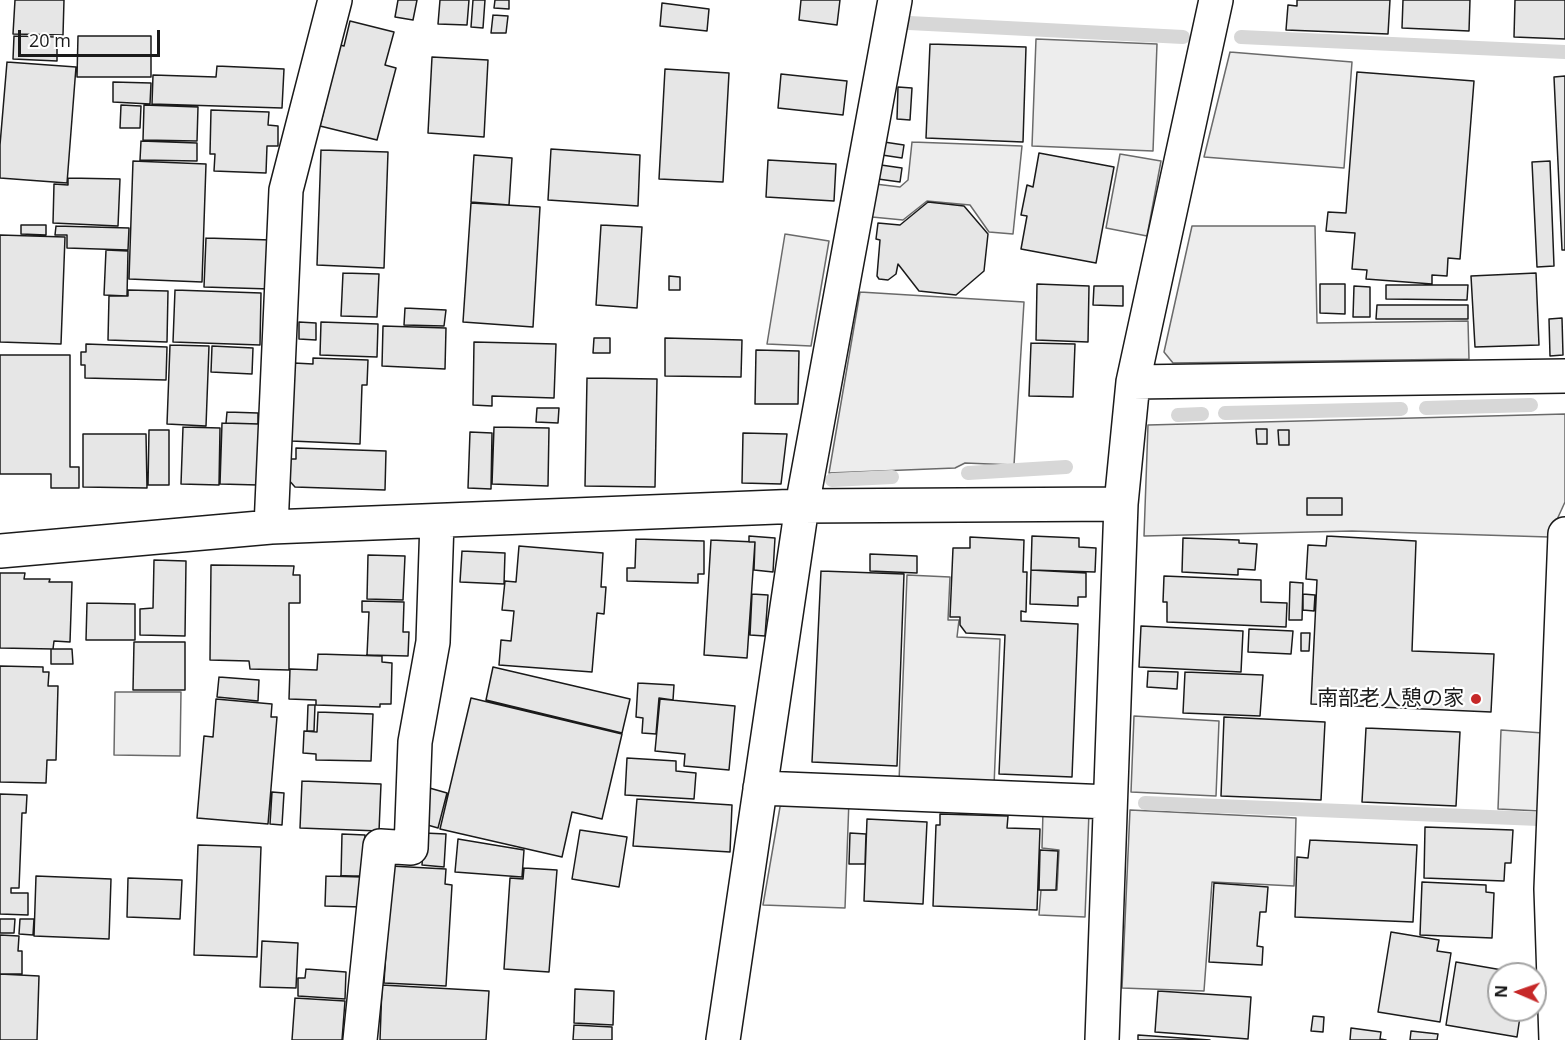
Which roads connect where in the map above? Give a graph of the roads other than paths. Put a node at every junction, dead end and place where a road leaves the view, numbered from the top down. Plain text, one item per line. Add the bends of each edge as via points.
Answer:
1 (335, 0) edge
2 (895, 0) edge
3 (1216, 0) edge
4 (1565, 376) edge
5 (1133, 382) junction
6 (1121, 504) junction
7 (802, 506) junction
8 (437, 520) junction
9 (272, 527) junction
10 (1565, 534) edge
11 (0, 551) edge
12 (760, 788) junction
13 (1110, 801) junction
14 (360, 1040) edge
15 (723, 1040) edge
16 (1102, 1040) edge
17 (1556, 1040) edge

1 - 9 street via 286,190
2 - 7 street
3 - 5 street
4 - 5 street
5 - 6 street
6 - 7 street
6 - 13 street
7 - 8 street
7 - 12 street
8 - 9 street
8 - 14 street via 433,642 415,742 411,848 380,846
9 - 11 street
10 - 17 street via 1551,889
12 - 13 street
12 - 15 street
13 - 16 street

